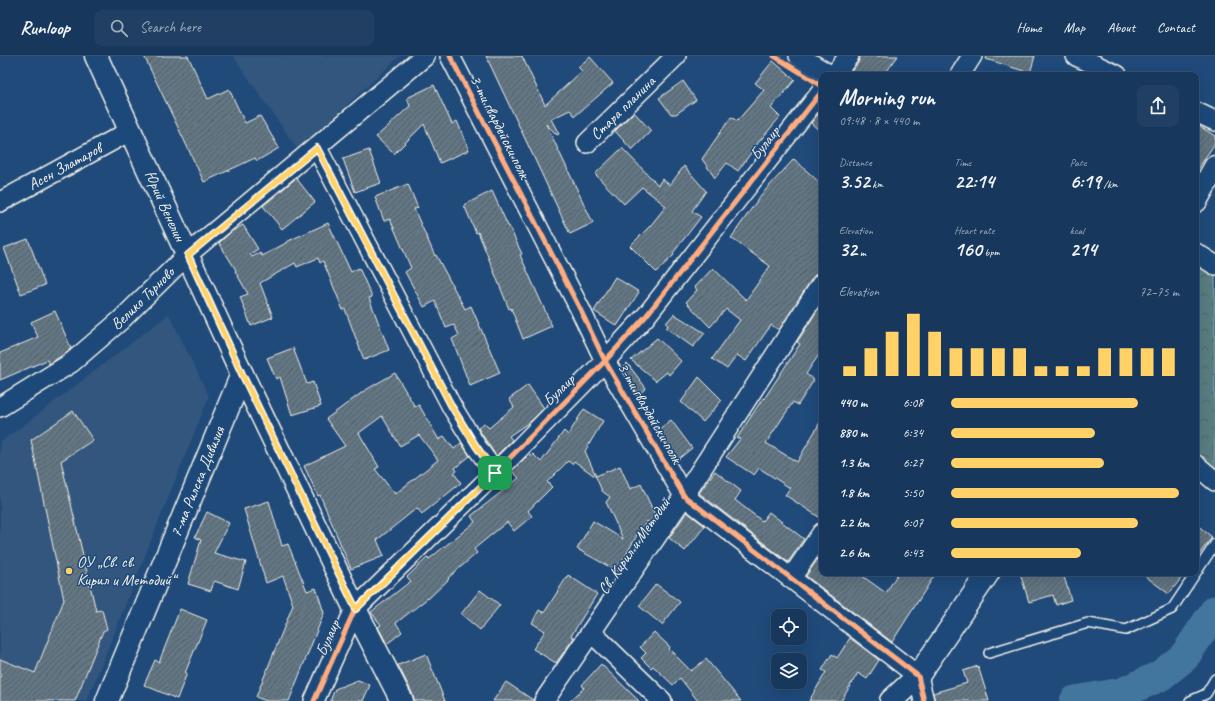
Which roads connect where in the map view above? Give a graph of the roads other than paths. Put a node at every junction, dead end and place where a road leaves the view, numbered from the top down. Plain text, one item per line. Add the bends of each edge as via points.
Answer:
1 (96, 56) edge
2 (425, 56) edge
3 (450, 56) edge
4 (676, 56) edge
5 (799, 56) edge
6 (849, 56) edge
7 (972, 56) edge
8 (1076, 56) edge
9 (825, 72) edge
10 (836, 72) edge
11 (962, 72) edge
12 (1111, 72) edge
13 (819, 95) edge
14 (1199, 113) edge
15 (1215, 121) edge
16 (130, 131) junction
17 (587, 143) dead end
18 (317, 148) junction
19 (1215, 167) edge
20 (1199, 196) edge
21 (0, 202) edge
22 (188, 255) junction
23 (1199, 255) edge
24 (1215, 265) edge
25 (819, 288) edge
26 (605, 361) junction
27 (242, 374) junction
28 (0, 407) edge
29 (1199, 468) edge
30 (495, 473) junction
31 (1215, 481) edge
32 (684, 496) junction
33 (819, 538) edge
34 (1215, 544) edge
35 (1199, 568) edge
36 (986, 576) edge
37 (1194, 576) edge
38 (792, 578) junction
39 (356, 609) junction
40 (591, 632) junction
41 (989, 653) dead end
42 (918, 676) junction
43 (1215, 679) edge
44 (108, 701) edge
45 (314, 701) edge
46 (402, 701) edge
47 (544, 701) edge
48 (662, 701) edge
49 (891, 701) edge
50 (924, 701) edge
51 (1190, 701) edge

1 - 16 street, Юрий Венелин
2 - 18 street, Велико Търново
3 - 26 street, 3-ти гвардейски полк
4 - 17 street, Стара планина
5 - 9 street
6 - 10 street
7 - 11 street
8 - 12 street
13 - 26 street, Булаир via 675,280
14 - 15 street
16 - 21 street, Асен Златаров
16 - 22 street, Юрий Венелин
18 - 22 street, Велико Търново
18 - 30 street via 452,407
19 - 20 street
22 - 27 street, Юрий Венелин
22 - 28 street, Велико Търново via 121,320 71,363
23 - 24 street
25 - 32 street, Св. Кирил и Методий
26 - 30 street, Булаир
26 - 32 street, 3-ти гвардейски полк
27 - 39 street, Юрий Венелин
27 - 44 street, 7-ма Рилска Дивизия
29 - 31 street
30 - 39 street, Булаир
32 - 38 street, 3-ти гвардейски полк
32 - 40 street, Св. Кирил и Методий
33 - 38 street
34 - 35 lane
36 - 42 street
37 - 41 lane via 1172,609 1126,630 1088,623
38 - 42 street, 3-ти гвардейски полк
39 - 45 street, Булаир
39 - 46 street, Юрий Венелин
40 - 47 street, Св. Кирил и Методий
40 - 48 street
42 - 49 street
42 - 50 street
43 - 51 lane via 1206,694

